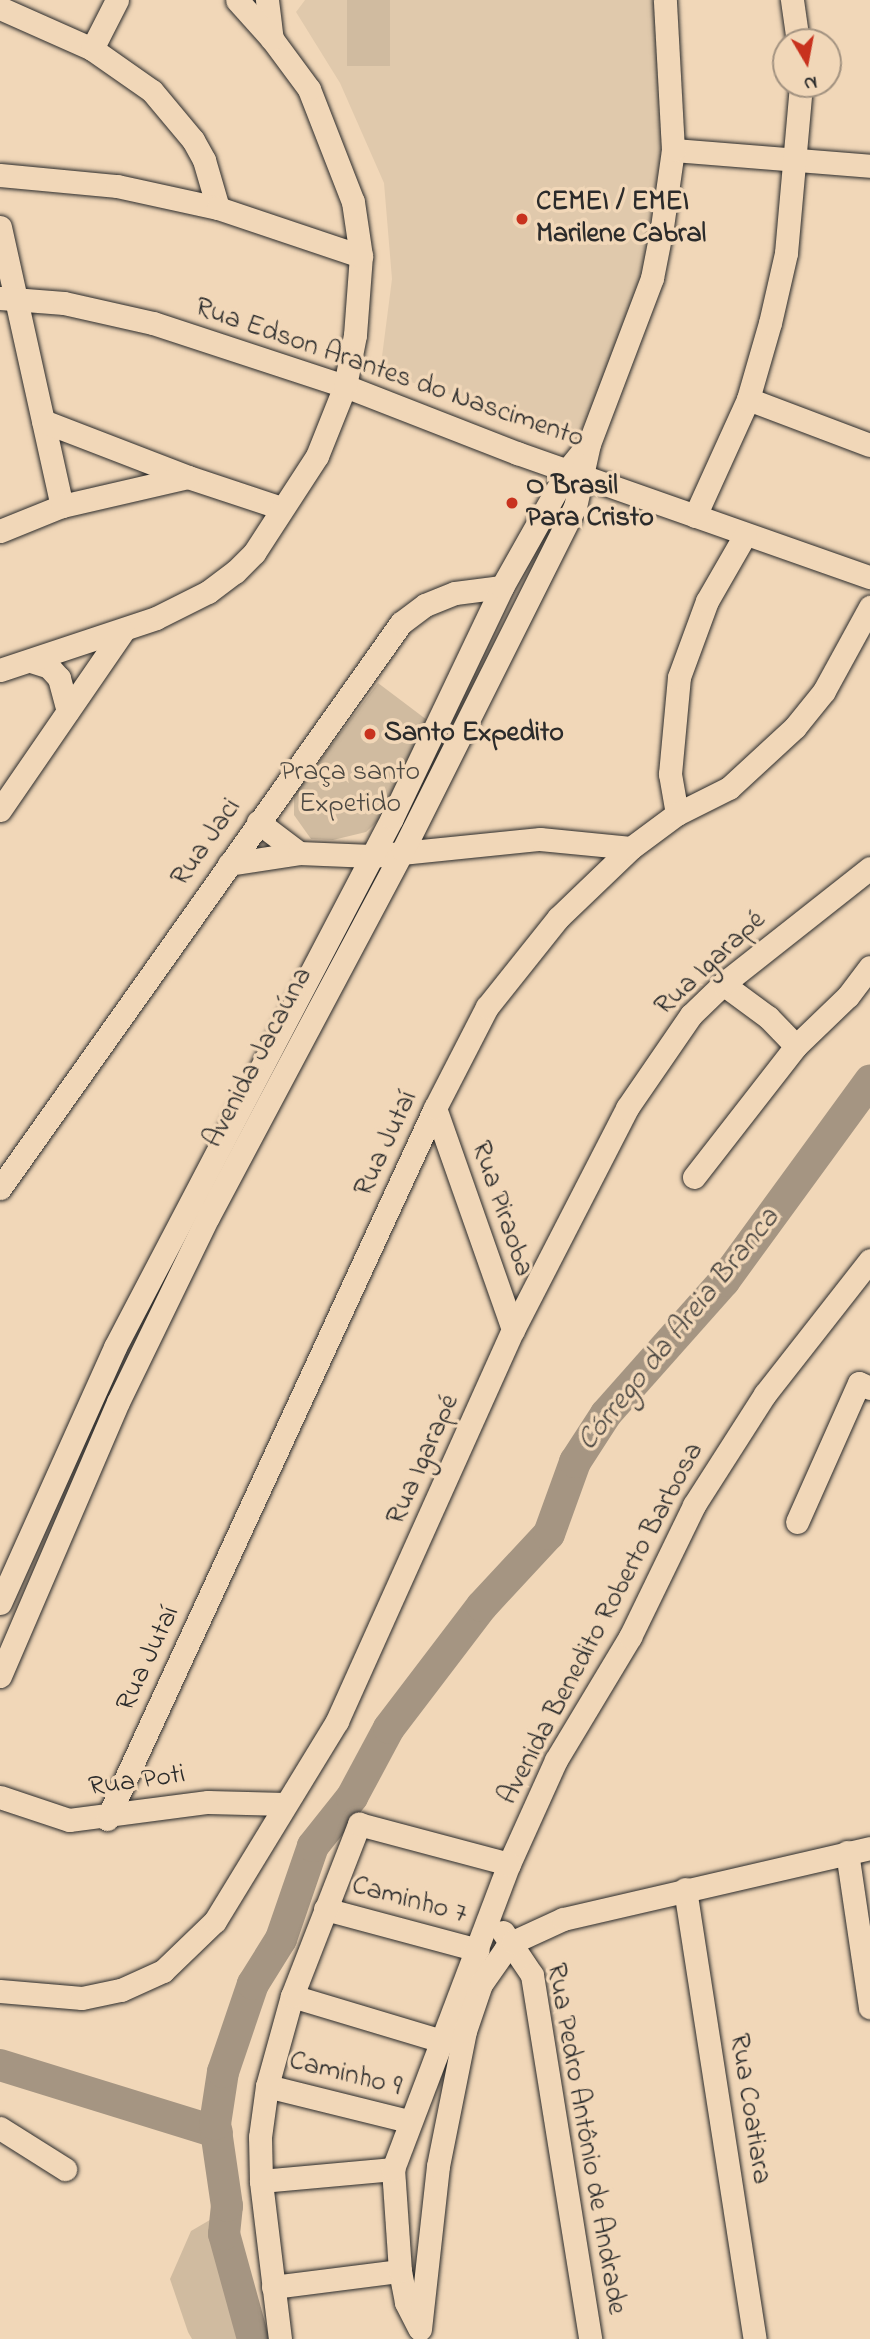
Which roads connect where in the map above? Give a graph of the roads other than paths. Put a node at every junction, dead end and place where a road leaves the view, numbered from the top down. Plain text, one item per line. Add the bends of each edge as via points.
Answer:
1 (117, 0) edge
2 (237, 0) edge
3 (267, 0) edge
4 (665, 0) edge
5 (792, 0) edge
6 (0, 8) edge
7 (796, 28) edge
8 (272, 39) junction
9 (92, 49) junction
10 (800, 98) edge
11 (673, 150) junction
12 (797, 158) junction
13 (870, 166) edge
14 (0, 175) edge
15 (218, 208) junction
16 (0, 227) edge
17 (361, 256) junction
18 (7, 298) edge
19 (345, 386) junction
20 (748, 399) junction
21 (43, 421) junction
22 (870, 444) edge
23 (576, 471) junction
24 (188, 477) junction
25 (62, 506) junction
26 (282, 508) junction
27 (695, 516) junction
28 (0, 531) edge
29 (745, 535) junction
30 (870, 577) edge
31 (502, 587) junction
32 (870, 607) edge
33 (123, 631) junction
34 (31, 661) junction
35 (0, 670) edge
36 (68, 711) junction
37 (0, 810) edge
38 (677, 814) junction
39 (258, 822) junction
40 (631, 848) junction
41 (403, 850) junction
42 (299, 853) junction
43 (372, 856) junction
44 (229, 864) junction
45 (870, 868) edge
46 (870, 967) edge
47 (723, 984) junction
48 (796, 1046) junction
49 (435, 1108) junction
50 (694, 1177) dead end
51 (0, 1188) edge
52 (870, 1260) edge
53 (513, 1330) junction
54 (870, 1388) edge
55 (797, 1522) dead end
56 (7, 1566) edge
57 (37, 1591) junction
58 (0, 1603) edge
59 (0, 1676) edge
60 (0, 1797) edge
61 (285, 1804) junction
62 (107, 1819) junction
63 (870, 1847) edge
64 (847, 1852) junction
65 (509, 1864) junction
66 (685, 1889) junction
67 (325, 1909) junction
68 (490, 1920) junction
69 (513, 1942) junction
70 (478, 1950) junction
71 (0, 1991) edge
72 (292, 1996) junction
73 (870, 2007) edge
74 (439, 2040) junction
75 (267, 2086) junction
76 (408, 2121) junction
77 (0, 2128) edge
78 (65, 2169) dead end
79 (393, 2169) junction
80 (261, 2181) junction
81 (400, 2271) junction
82 (273, 2287) junction
83 (420, 2333) edge
84 (280, 2339) edge
85 (590, 2339) edge
86 (755, 2339) edge

1 - 9 street
2 - 8 street
3 - 8 street
4 - 11 street
5 - 7 street
6 - 9 street
8 - 17 street via 309,89 329,132 353,202
9 - 15 street via 152,91 177,117 204,160
10 - 12 street
11 - 12 street
11 - 23 street via 653,278
12 - 13 street
12 - 20 street via 786,253
14 - 15 street via 117,186
15 - 17 street
16 - 18 street
17 - 19 street via 355,335
18 - 19 street, Rua Edson Arantes do Nascimento via 153,323
18 - 21 street
19 - 23 street, Rua Edson Arantes do Nascimento
19 - 26 street via 317,456
20 - 22 street
20 - 27 street
21 - 24 street
21 - 25 street
23 - 27 street, Rua Edson Arantes do Nascimento
23 - 31 street, Avenida Jacaúna
23 - 41 street, Avenida Jacaúna via 575,507
24 - 25 street
24 - 26 street
25 - 28 street
26 - 33 street via 254,553 235,572 185,605
27 - 29 street, Rua Edson Arantes do Nascimento
29 - 30 street, Rua Edson Arantes do Nascimento
29 - 38 street via 707,601 679,677 670,774
31 - 39 street, Rua Jaci via 455,593 425,606 401,624
31 - 43 street, Avenida Jacaúna
32 - 38 street, Rua Jutaí via 824,691 795,727 729,789
33 - 34 street
33 - 36 street
34 - 35 street
34 - 36 street via 49,667 59,678
36 - 37 street
38 - 40 street, Rua Jutaí
39 - 42 street
39 - 44 street, Rua Jaci
40 - 41 street via 540,839
40 - 49 street, Rua Jutaí via 519,962 487,1007
41 - 43 street
41 - 57 street, Avenida Jacaúna via 208,1217 118,1402
42 - 43 street
42 - 44 street
43 - 56 street, Avenida Jacaúna via 115,1346
44 - 51 street, Rua Jaci
45 - 47 street, Rua Igarapé
46 - 48 street via 848,996
47 - 48 street via 768,1017
47 - 53 street, Rua Igarapé via 666,1047 626,1108
48 - 50 street
49 - 53 street, Rua Piraoba
49 - 62 street, Rua Jutaí
52 - 65 street, Avenida Benedito Roberto Barbosa via 765,1394 694,1505 630,1637 556,1760
53 - 61 street, Rua Igarapé via 342,1710
54 - 55 street via 859,1383
56 - 57 street
56 - 58 street, Avenida Jacaúna
57 - 59 street, Avenida Jacaúna
60 - 62 street, Rua Poti via 69,1821
61 - 62 street, Rua Poti via 208,1802
61 - 71 street, Rua Igarapé via 215,1921 163,1971 121,1990 82,1998
63 - 64 street, Avenida Benedito Roberto Barbosa
64 - 66 street, Avenida Benedito Roberto Barbosa
64 - 73 street
65 - 67 street via 359,1824
65 - 68 street, Avenida Benedito Roberto Barbosa
66 - 69 street, Avenida Benedito Roberto Barbosa via 563,1919
66 - 86 street, Rua Coatiara
67 - 70 street, Caminho 7
67 - 72 street
68 - 69 street, Rua Pedro Antônio de Andrade
68 - 70 street, Avenida Benedito Roberto Barbosa
69 - 83 street, Avenida Benedito Roberto Barbosa via 481,1984 465,2031 438,2166
69 - 85 street, Rua Pedro Antônio de Andrade via 532,1975
70 - 74 street, Avenida Benedito Roberto Barbosa
72 - 74 street
72 - 75 street
74 - 76 street, Avenida Benedito Roberto Barbosa
75 - 76 street, Caminho 9
75 - 80 street via 260,2137
76 - 79 street, Avenida Benedito Roberto Barbosa
77 - 78 street
79 - 80 street
79 - 81 street, Avenida Benedito Roberto Barbosa
80 - 82 street
81 - 82 street
81 - 83 street, Avenida Benedito Roberto Barbosa
82 - 84 street

